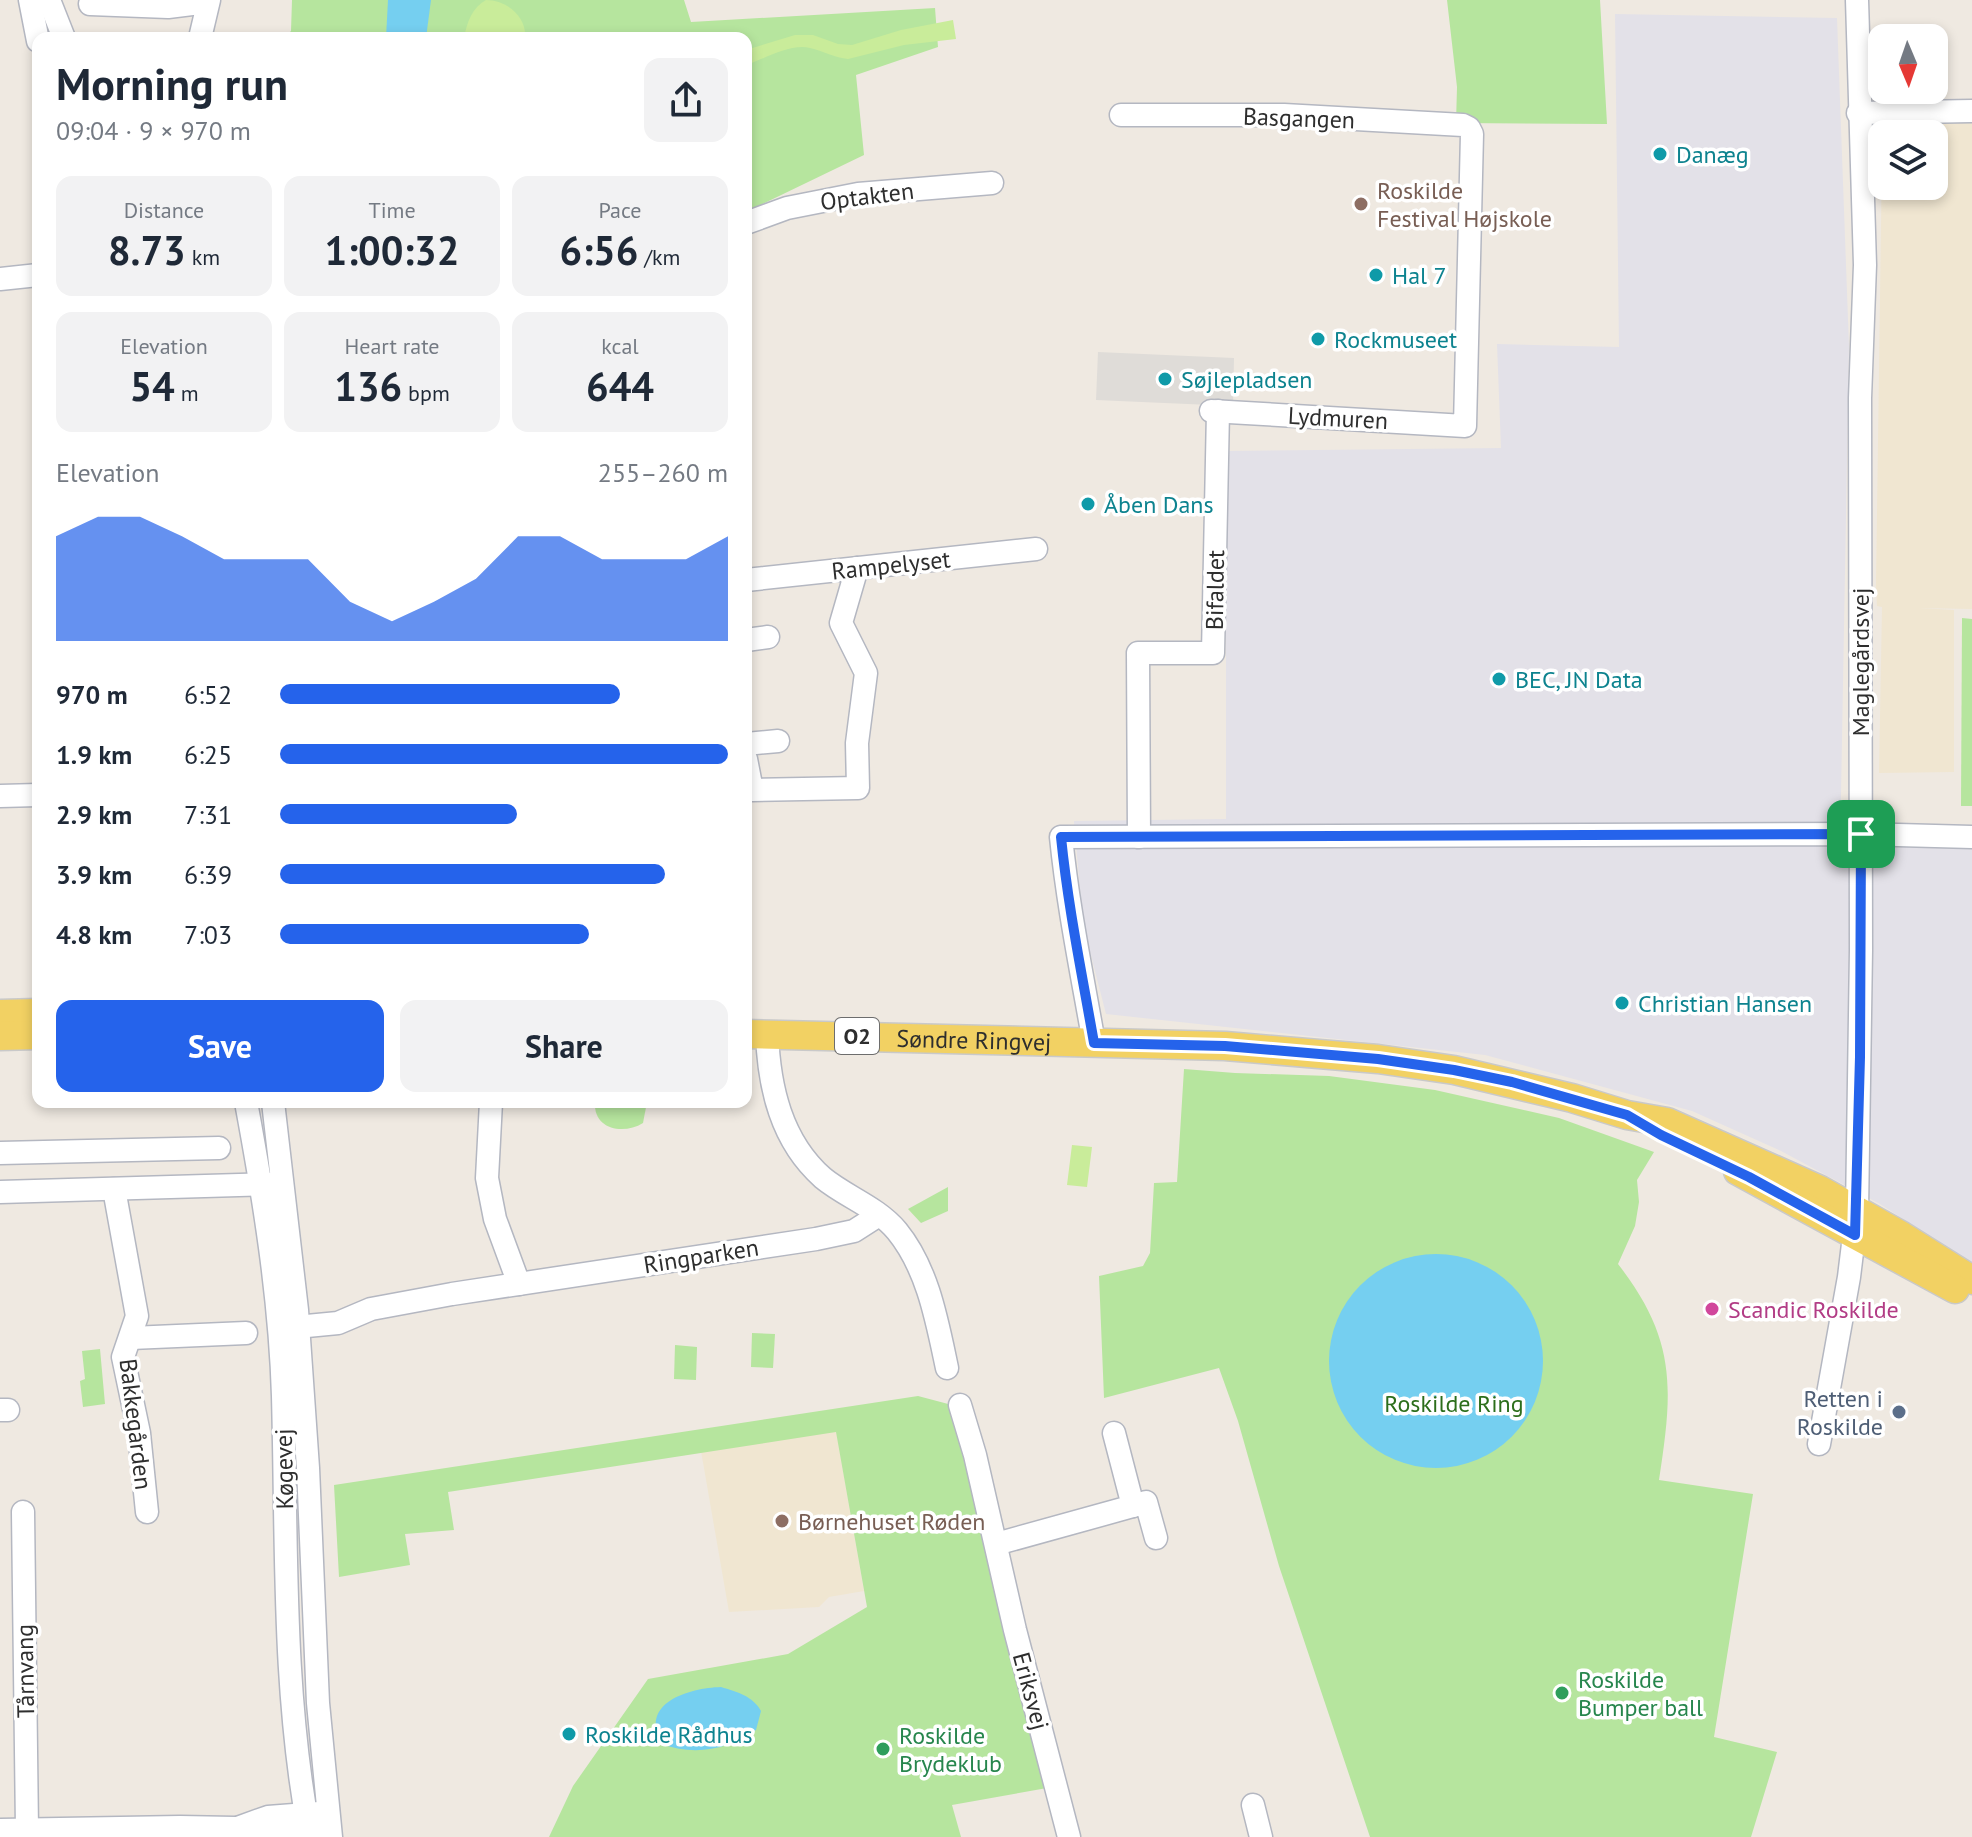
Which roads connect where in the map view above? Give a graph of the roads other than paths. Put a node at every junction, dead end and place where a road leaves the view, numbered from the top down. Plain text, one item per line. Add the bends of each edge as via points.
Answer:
1 (30, 0) edge
2 (49, 0) edge
3 (61, 0) edge
4 (1857, 0) edge
5 (208, 1) edge
6 (134, 3) edge
7 (90, 4) dead end
8 (37, 32) edge
9 (63, 32) edge
10 (65, 32) edge
11 (201, 32) edge
12 (1972, 111) edge
13 (1858, 113) junction
14 (1121, 115) dead end
15 (992, 183) dead end
16 (752, 221) edge
17 (32, 276) edge
18 (0, 279) edge
19 (1214, 411) joint
20 (1465, 426) joint
21 (1036, 549) dead end
22 (857, 568) junction
23 (752, 579) edge
24 (778, 741) dead end
25 (752, 743) edge
26 (752, 790) edge
27 (32, 795) edge
28 (0, 796) edge
29 (1861, 834) junction
30 (1139, 837) junction
31 (1972, 837) edge
32 (32, 1013) edge
33 (0, 1014) edge
34 (756, 1034) edge
35 (32, 1035) edge
36 (0, 1036) edge
37 (1094, 1043) junction
38 (248, 1108) edge
39 (273, 1108) edge
40 (491, 1108) edge
41 (189, 1148) junction
42 (219, 1148) dead end
43 (0, 1153) edge
44 (272, 1184) junction
45 (190, 1187) junction
46 (114, 1189) junction
47 (0, 1192) edge
48 (879, 1215) junction
49 (1856, 1223) junction
50 (1972, 1280) edge
51 (519, 1284) junction
52 (1972, 1299) edge
53 (288, 1328) junction
54 (246, 1333) dead end
55 (131, 1338) junction
56 (947, 1368) dead end
57 (960, 1405) dead end
58 (1114, 1433) dead end
59 (1819, 1444) dead end
60 (1133, 1506) junction
61 (23, 1512) dead end
62 (147, 1512) dead end
63 (1156, 1538) dead end
64 (996, 1544) junction
65 (1253, 1805) dead end
66 (319, 1827) edge
67 (0, 1830) edge
68 (27, 1830) junction
69 (1069, 1837) edge
70 (1261, 1837) edge

1 - 8 street
2 - 9 street
3 - 10 street
4 - 13 street, Maglegårdsvej
5 - 6 street via 168,7
5 - 11 street
6 - 7 street
12 - 13 street
13 - 29 street, Maglegårdsvej via 1865,265 1860,398
14 - 20 street, Basgangen via 1284,115 1469,128
15 - 16 street, Optakten via 858,194
17 - 18 street
19 - 20 street, Lydmuren
19 - 30 street, Bifaldet via 1213,653 1138,653
21 - 22 street, Rampelyset
22 - 23 street, Rampelyset
22 - 26 street via 841,623 866,673 857,743 858,788
24 - 25 street
27 - 28 street
29 - 30 street
29 - 31 street
29 - 49 street, Maglegårdsvej
30 - 37 street via 1061,837
32 - 33 main road
34 - 37 main road, Søndre Ringvej / O2
34 - 48 street via 785,1127 823,1178
35 - 36 main road
37 - 49 main road, Søndre Ringvej / O2 via 1225,1046 1393,1061 1512,1082 1627,1115
38 - 44 street, Køgevej
39 - 44 street, Køgevej
40 - 51 street via 487,1178 495,1219
41 - 42 street
41 - 43 street
41 - 45 street
44 - 45 street
44 - 53 street, Køgevej
45 - 46 street
46 - 47 street
46 - 55 street, Bakkegården via 137,1316
48 - 51 street, Ringparken via 854,1231 816,1239
48 - 56 street via 895,1229 922,1273
49 - 50 main road, Søndre Ringvej / O2
49 - 52 main road, Søndre Ringvej / O2
49 - 59 street, Maglegårdsvej
51 - 53 street, Ringparken via 371,1309 338,1323
53 - 66 street, Køgevej via 308,1468
54 - 55 street, Bakkegården
55 - 62 street, Bakkegården via 123,1357 139,1433
57 - 64 street, Eriksvej
58 - 60 street
60 - 63 street via 1146,1502
60 - 64 street
61 - 68 street, Tårnvang
64 - 69 street, Eriksvej
65 - 70 street
66 - 68 street via 268,1817 235,1828
67 - 68 street

